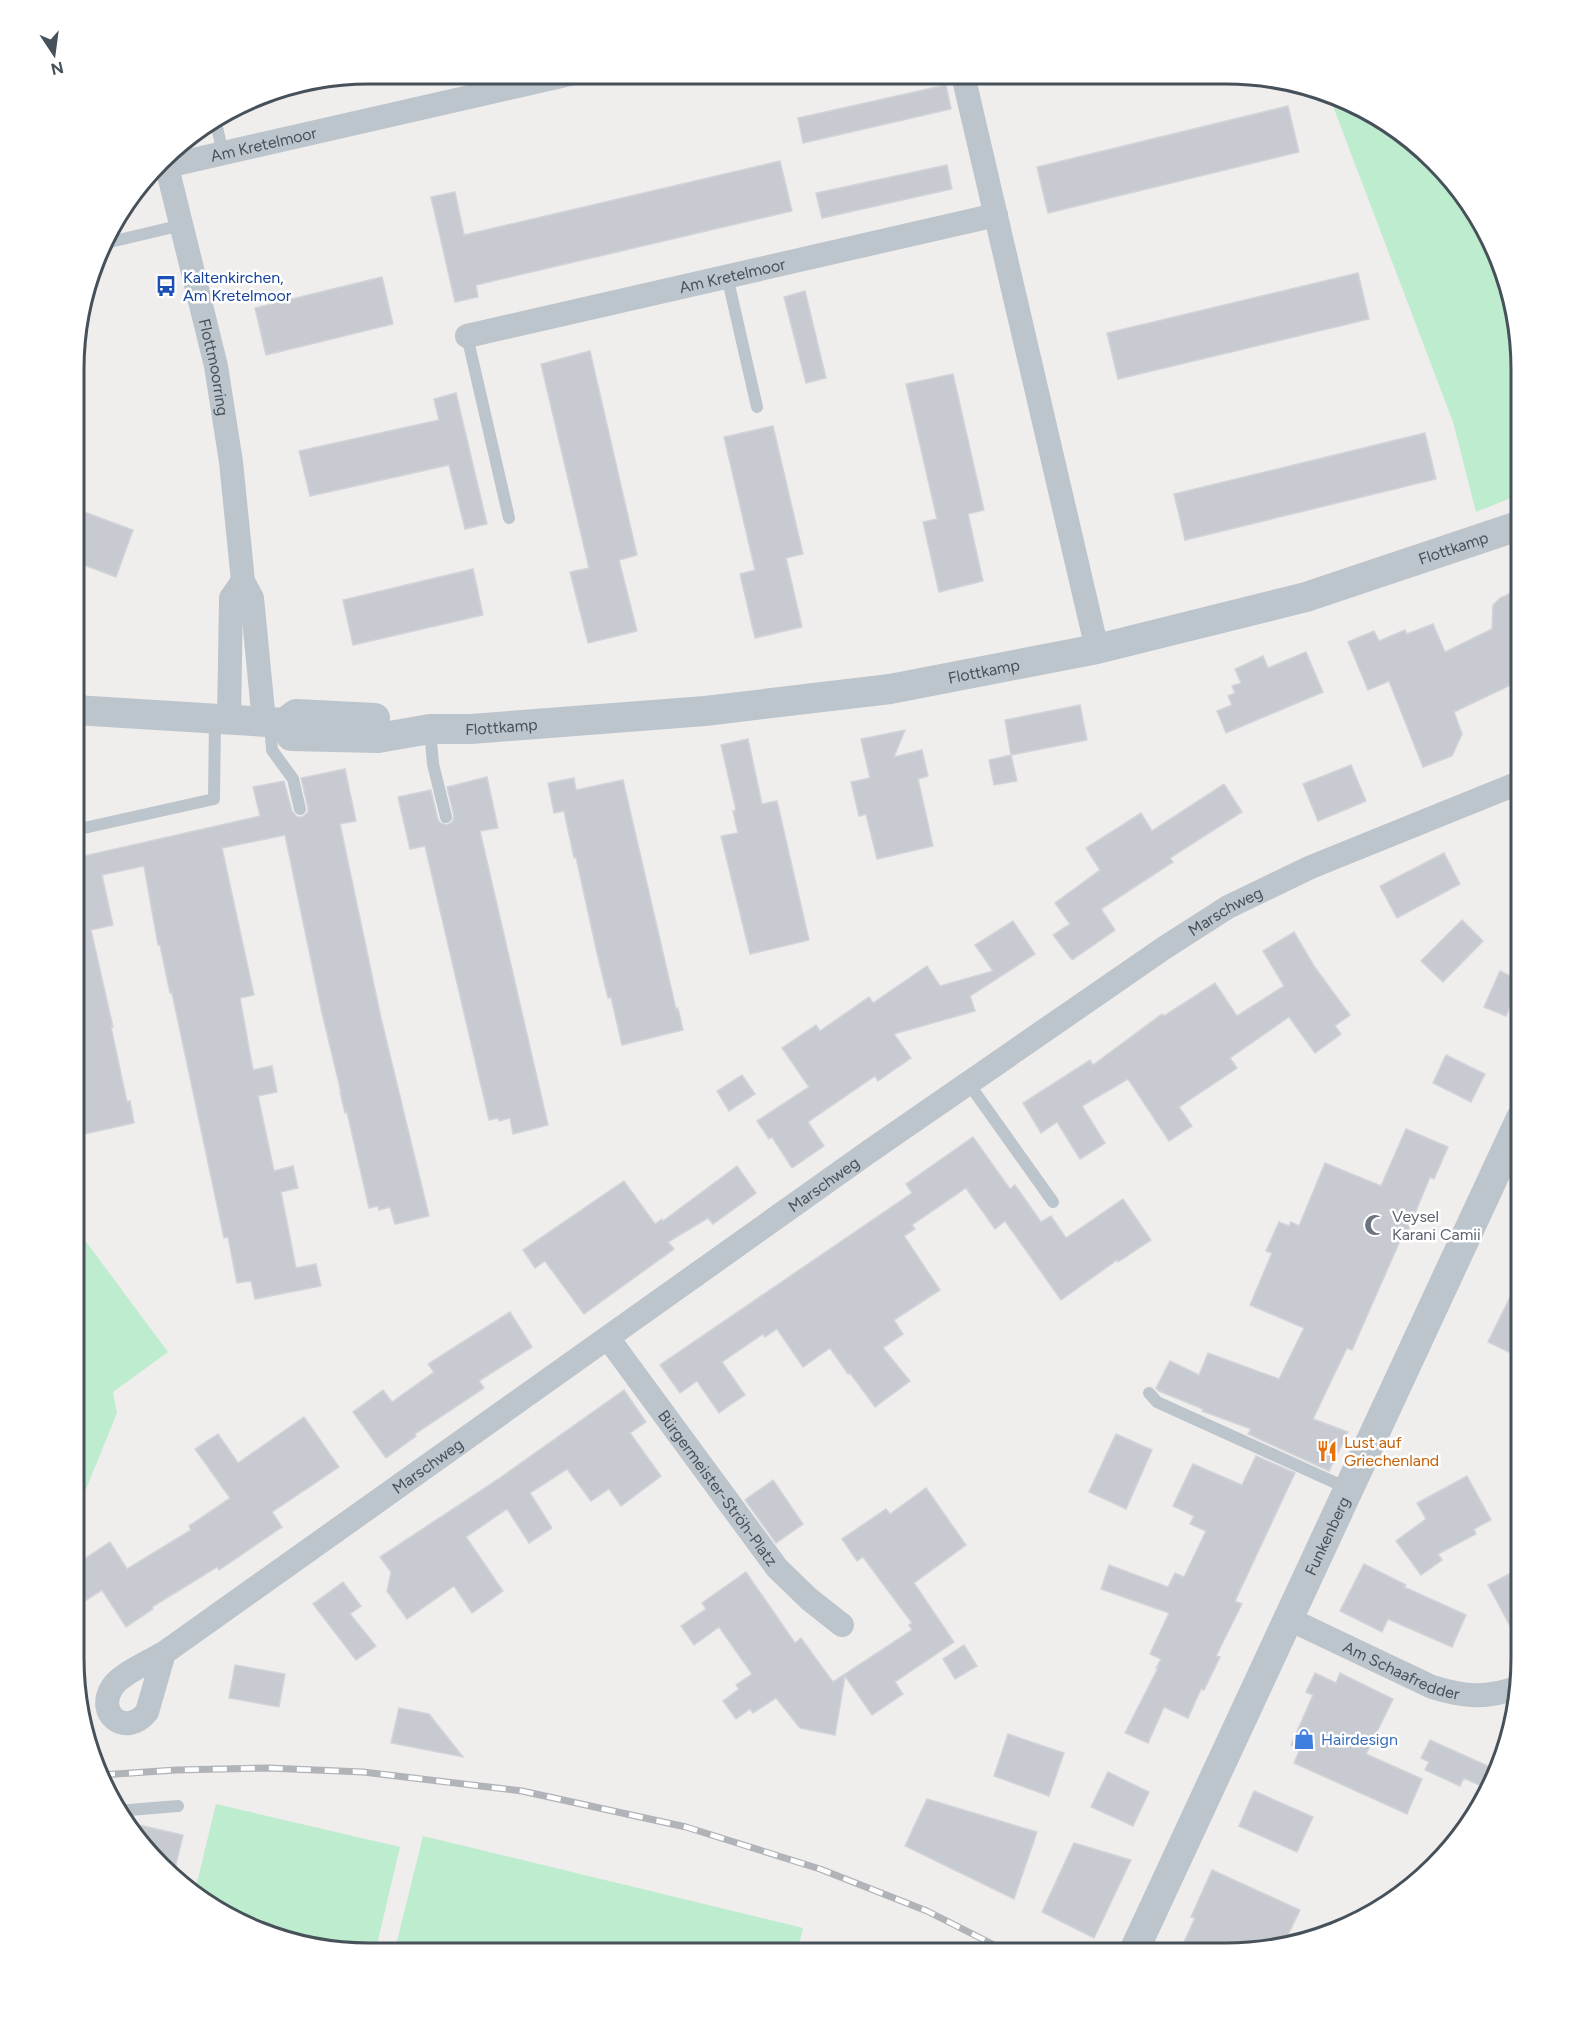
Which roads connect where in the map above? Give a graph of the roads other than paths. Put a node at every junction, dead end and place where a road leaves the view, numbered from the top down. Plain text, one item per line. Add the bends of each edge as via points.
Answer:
1 (526, 84) edge
2 (965, 84) edge
3 (217, 128) edge
4 (223, 153) junction
5 (176, 160) edge
6 (168, 168) edge
7 (996, 215) junction
8 (182, 225) junction
9 (114, 241) edge
10 (727, 276) junction
11 (466, 336) joint
12 (757, 407) dead end
13 (509, 518) dead end
14 (1511, 528) edge
15 (243, 581) junction
16 (1097, 649) junction
17 (84, 711) edge
18 (222, 720) junction
19 (273, 723) junction
20 (430, 729) junction
21 (1511, 786) edge
22 (300, 808) dead end
23 (446, 817) dead end
24 (84, 828) edge
25 (969, 1084) junction
26 (1511, 1140) edge
27 (1053, 1202) dead end
28 (608, 1338) junction
29 (1149, 1393) dead end
30 (1350, 1489) junction
31 (1289, 1619) junction
32 (842, 1624) dead end
33 (164, 1653) dead end
34 (1509, 1691) edge
35 (178, 1806) dead end
36 (128, 1810) edge
37 (1138, 1943) edge

1 - 4 street, Am Kretelmoor
2 - 7 street
3 - 4 lane
4 - 5 street, Am Kretelmoor
6 - 8 street, Flottmoorring
7 - 10 street, Am Kretelmoor
7 - 16 street
8 - 9 lane
8 - 15 street, Flottmoorring via 216,366
10 - 11 street, Am Kretelmoor
10 - 12 lane
11 - 13 lane
14 - 16 street, Flottkamp via 1305,597
15 - 18 street via 231,598
15 - 19 street, Flottmoorring via 252,598
16 - 20 street, Flottkamp via 890,689 728,709
17 - 18 street, Flottkamp
18 - 19 street, Flottkamp
18 - 24 lane via 214,799
19 - 20 street, Flottkamp via 291,736 378,738
19 - 22 lane via 272,750 293,778
20 - 23 lane via 433,764
21 - 25 street, Marschweg via 1311,867 1228,907
25 - 27 lane
25 - 28 street, Marschweg
26 - 30 street, Funkenberg
28 - 32 street, Bürgermeister-Ströh-Platz via 777,1568
28 - 33 street, Marschweg
29 - 30 lane via 1156,1402
30 - 31 street, Funkenberg
31 - 34 street, Am Schaafredder via 1440,1690 1476,1697
31 - 37 street, Funkenberg
35 - 36 lane

